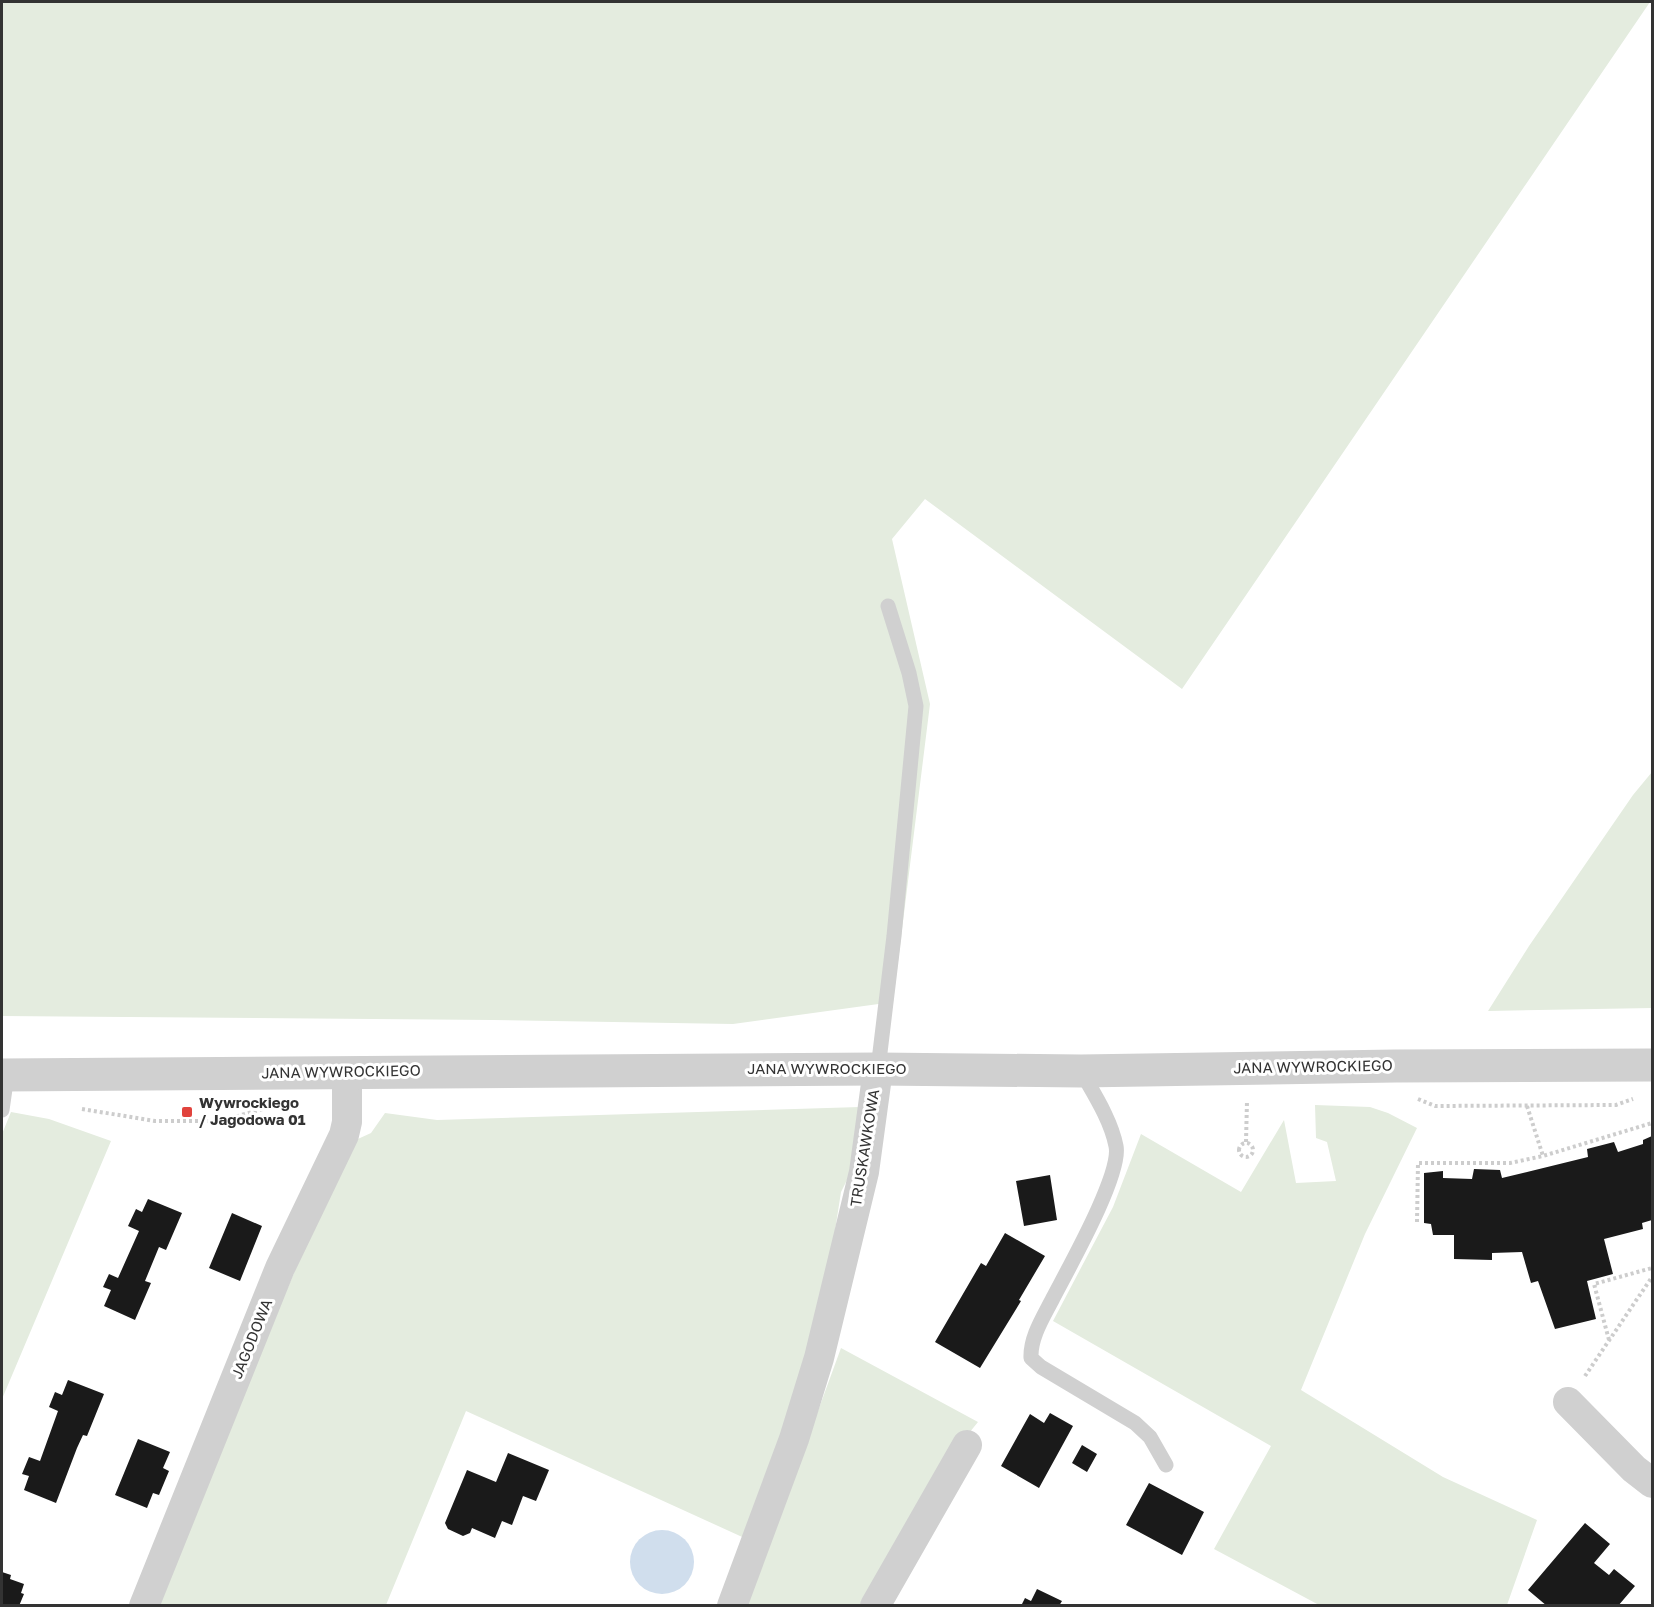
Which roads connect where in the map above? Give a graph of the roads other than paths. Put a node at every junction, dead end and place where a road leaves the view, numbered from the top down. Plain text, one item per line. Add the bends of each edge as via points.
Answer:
1 (888, 606) dead end
2 (1653, 1065) edge
3 (878, 1069) junction
4 (1081, 1071) junction
5 (347, 1072) junction
6 (4, 1075) edge
7 (2, 1110) edge
8 (1568, 1402) road end
9 (967, 1445) dead end
10 (1166, 1465) dead end
11 (1653, 1483) edge
12 (144, 1605) edge
13 (732, 1605) edge
14 (875, 1605) edge

1 - 3 lane, TRUSKAWKOWA via 916,706
2 - 4 street, JANA WYWROCKIEGO
3 - 4 street, JANA WYWROCKIEGO
3 - 5 street, JANA WYWROCKIEGO
3 - 13 street, TRUSKAWKOWA via 864,1172 819,1358 794,1439
4 - 10 lane via 1110,1126 1117,1148 1113,1171 1098,1211 1040,1326 1031,1358 1136,1423 1150,1437
5 - 6 street, JANA WYWROCKIEGO
5 - 12 street, JAGODOWA via 344,1135 280,1268
6 - 7 lane
8 - 11 street
9 - 14 street

